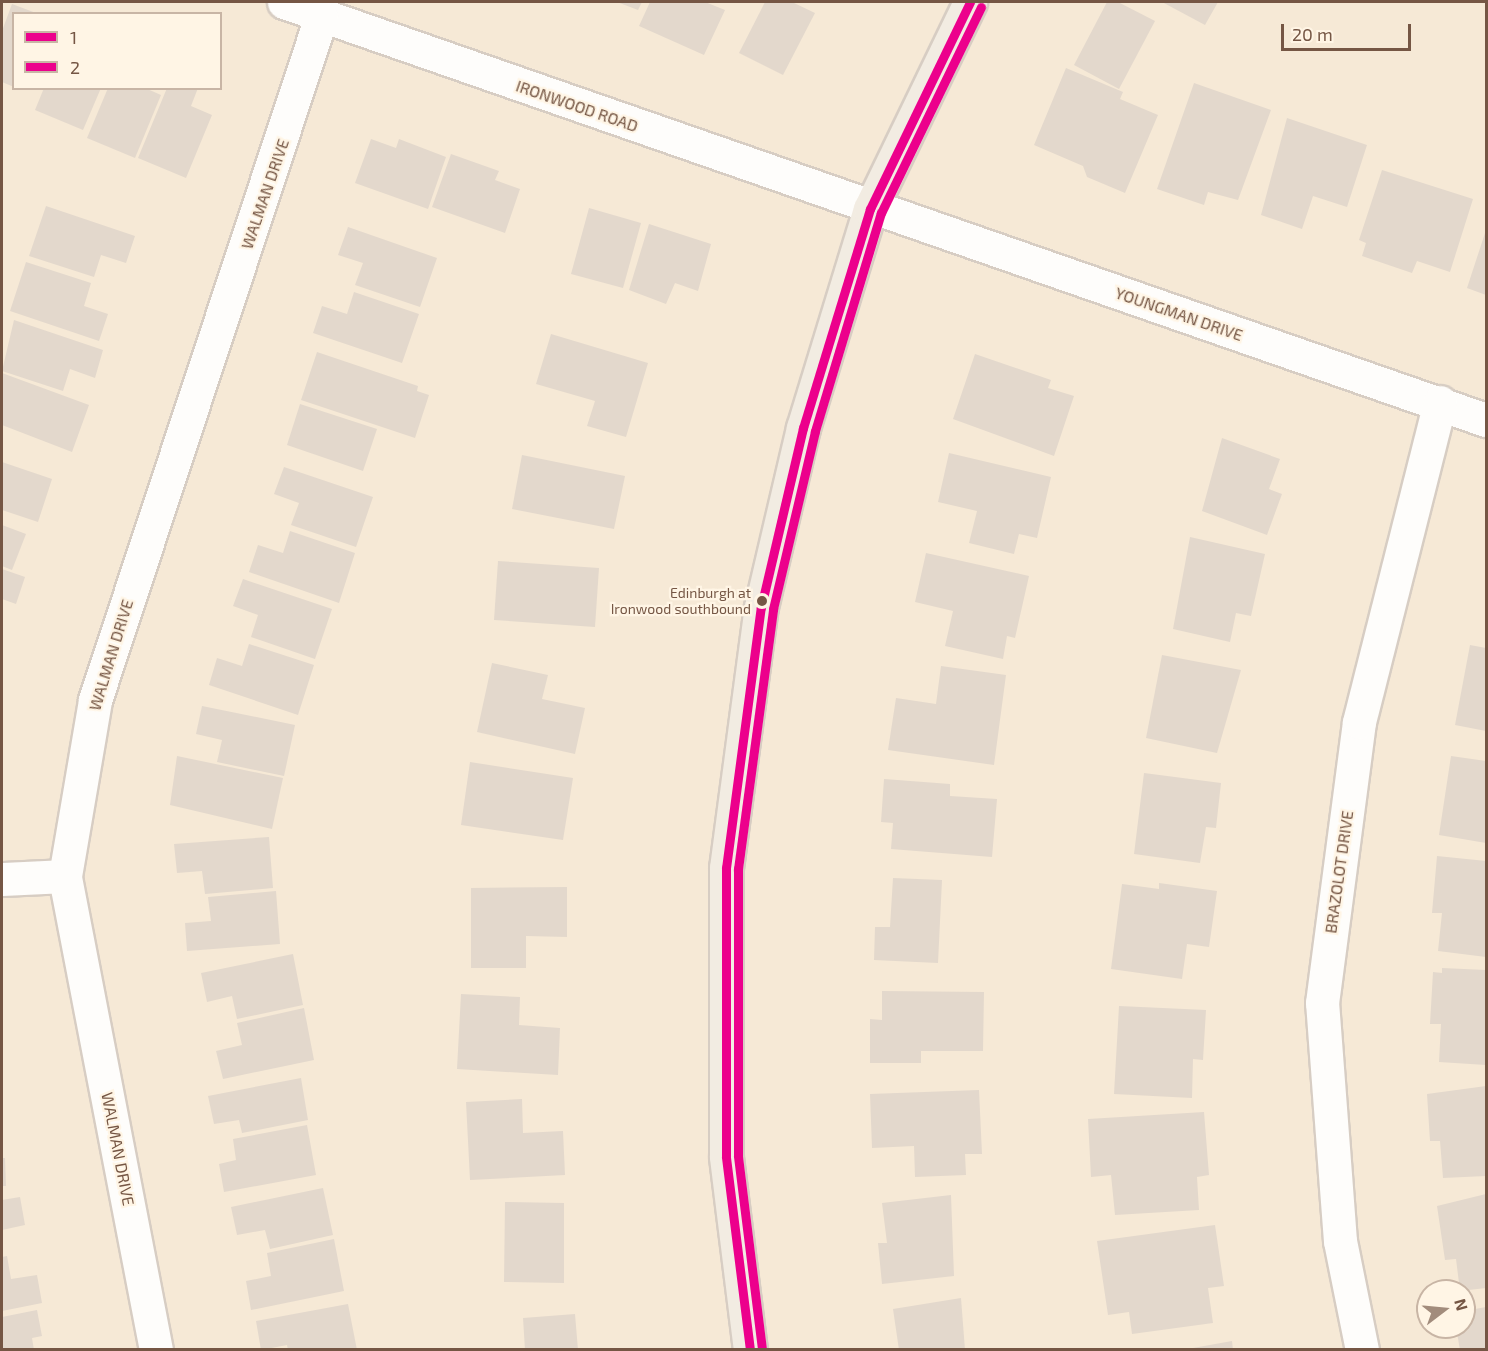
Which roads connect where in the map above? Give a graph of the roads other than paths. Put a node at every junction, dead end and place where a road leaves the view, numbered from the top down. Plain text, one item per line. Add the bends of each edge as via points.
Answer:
1 (284, 2) edge
2 (970, 2) edge
3 (321, 17) junction
4 (870, 209) junction
5 (1440, 402) junction
6 (1486, 420) edge
7 (65, 876) junction
8 (2, 879) edge
9 (156, 1350) edge
10 (750, 1350) edge
11 (1362, 1350) edge

1 - 3 street, IRONWOOD ROAD
2 - 4 main road
3 - 4 street, IRONWOOD ROAD
3 - 7 street, WALMAN DRIVE via 95,700
4 - 5 street, YOUNGMAN DRIVE
4 - 10 main road via 803,428 761,607 726,868 726,1156
5 - 6 street, YOUNGMAN DRIVE
5 - 11 street, BRAZOLOT DRIVE via 1359,722 1322,1003 1341,1241
7 - 8 street
7 - 9 street, WALMAN DRIVE

